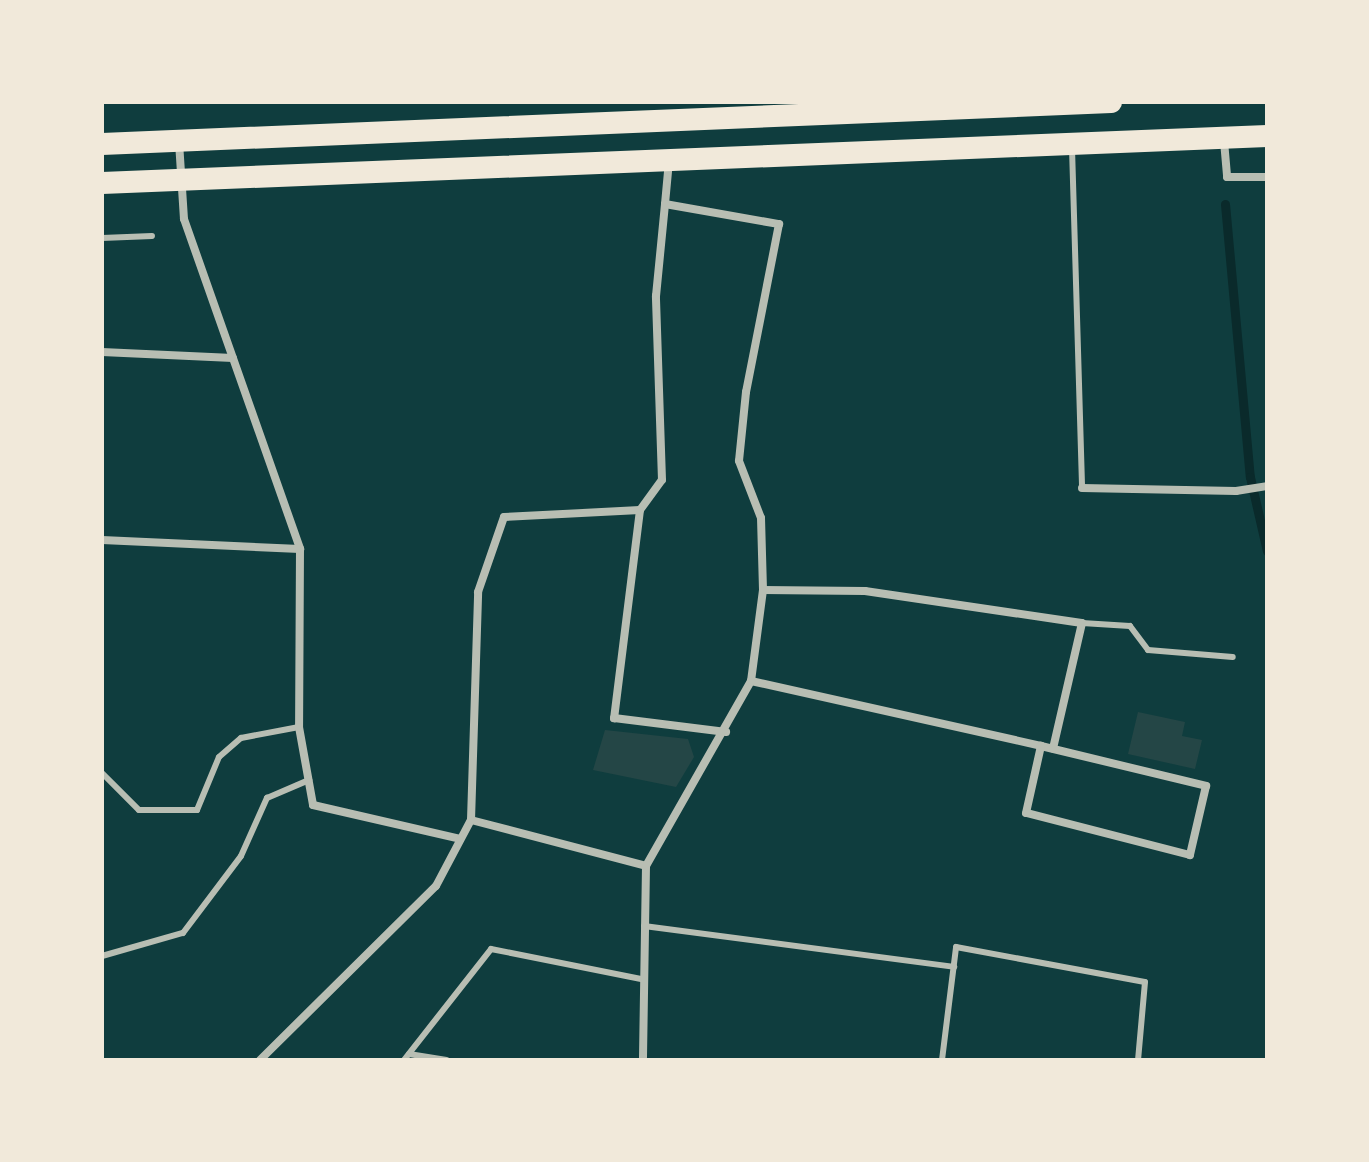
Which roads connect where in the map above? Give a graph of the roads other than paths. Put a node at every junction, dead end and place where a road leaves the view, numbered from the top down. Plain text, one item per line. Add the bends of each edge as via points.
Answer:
1 (1111, 102) edge
2 (1267, 136) edge
3 (1223, 138) junction
4 (179, 141) junction
5 (1071, 143) junction
6 (102, 144) edge
7 (669, 159) junction
8 (1267, 177) edge
9 (180, 181) junction
10 (102, 183) edge
11 (665, 204) junction
12 (152, 236) dead end
13 (102, 238) edge
14 (102, 352) edge
15 (233, 358) junction
16 (1267, 486) edge
17 (1082, 488) joint
18 (640, 510) junction
19 (102, 540) edge
20 (300, 549) junction
21 (763, 590) junction
22 (1082, 623) junction
23 (1233, 657) dead end
24 (751, 681) junction
25 (299, 727) junction
26 (726, 732) junction
27 (1041, 746) junction
28 (1053, 749) junction
29 (102, 773) edge
30 (309, 780) junction
31 (471, 820) junction
32 (460, 839) junction
33 (646, 866) junction
34 (642, 925) junction
35 (102, 956) edge
36 (954, 967) junction
37 (641, 979) junction
38 (407, 1057) edge
39 (260, 1060) edge
40 (447, 1060) edge
41 (643, 1060) edge
42 (942, 1060) edge
43 (1138, 1060) edge

1 - 4 highway
2 - 3 highway
3 - 5 highway
3 - 8 street via 1227,177
4 - 6 highway
4 - 9 street
5 - 7 highway
5 - 17 lane
7 - 9 highway
7 - 11 street
9 - 10 highway
9 - 15 street via 184,219
11 - 18 street via 656,296 662,480
11 - 21 street via 779,224 746,392 739,461 761,518
12 - 13 lane
14 - 15 street
15 - 20 street
16 - 17 street via 1236,491
18 - 26 street via 614,718
18 - 31 street via 504,517 478,592
19 - 20 street
20 - 25 street
21 - 22 street via 865,591
21 - 24 street
22 - 23 lane via 1130,626 1148,650
22 - 28 street
24 - 26 street
24 - 27 street
25 - 29 lane via 241,738 207,777 197,810 139,810
25 - 30 street
26 - 33 street
27 - 28 street
27 - 28 street via 1026,813 1190,855 1206,786
30 - 32 street via 313,805
30 - 35 lane via 267,798 241,856 183,933
31 - 32 street
31 - 33 street
32 - 39 street via 436,886
33 - 34 street
34 - 36 lane
34 - 37 street
36 - 42 lane
36 - 43 lane via 956,947 1145,982
37 - 38 lane via 491,949
37 - 41 street
38 - 40 lane

